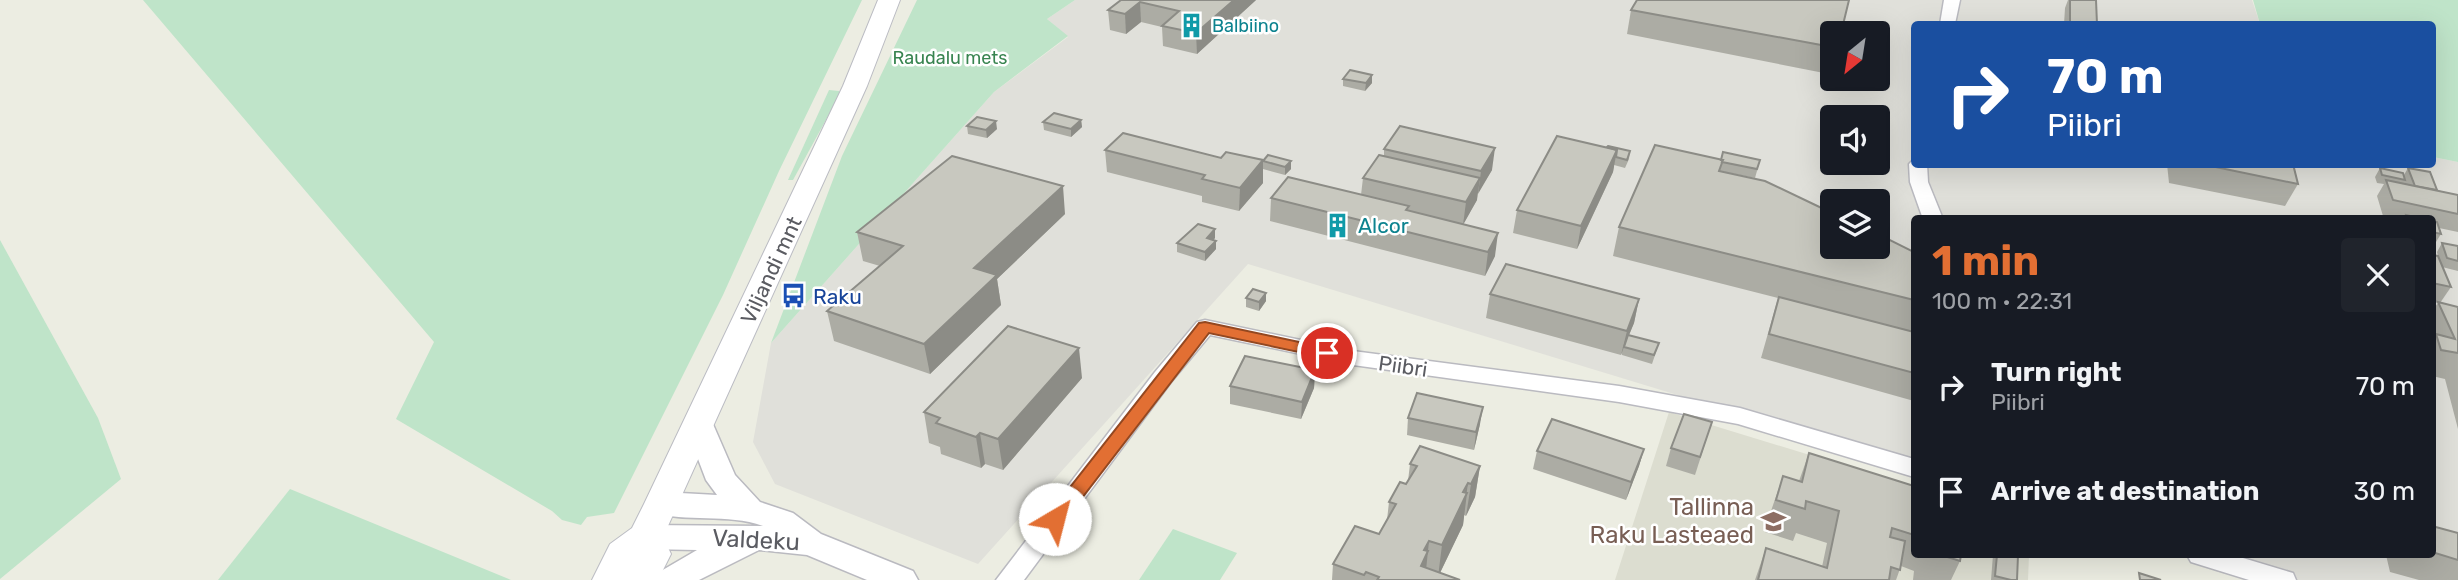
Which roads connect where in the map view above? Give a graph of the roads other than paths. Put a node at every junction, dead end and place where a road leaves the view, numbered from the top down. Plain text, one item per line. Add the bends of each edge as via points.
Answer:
1 (889, 0) edge
2 (1952, 0) edge
3 (1948, 21) edge
4 (1918, 168) edge
5 (1931, 215) edge
6 (699, 422) junction
7 (1911, 467) edge
8 (662, 504) junction
9 (754, 525) junction
10 (645, 537) junction
11 (2210, 558) edge
12 (611, 580) edge
13 (639, 580) edge
14 (673, 580) edge
15 (901, 580) edge
16 (1009, 580) edge
17 (2283, 580) edge

1 - 6 main road, Viljandi mnt via 855,86
2 - 3 street
4 - 5 street
6 - 8 main road, Viljandi mnt
6 - 9 street via 722,480
7 - 16 street, Piibri via 1740,416 1619,394 1353,358 1205,327
8 - 9 street via 722,507
8 - 10 main road, Viljandi mnt
9 - 10 street, Valdeku
9 - 14 street
9 - 15 street, Valdeku
10 - 12 main road, Viljandi mnt via 623,554
10 - 13 main road, Viljandi mnt via 652,554
11 - 17 street

